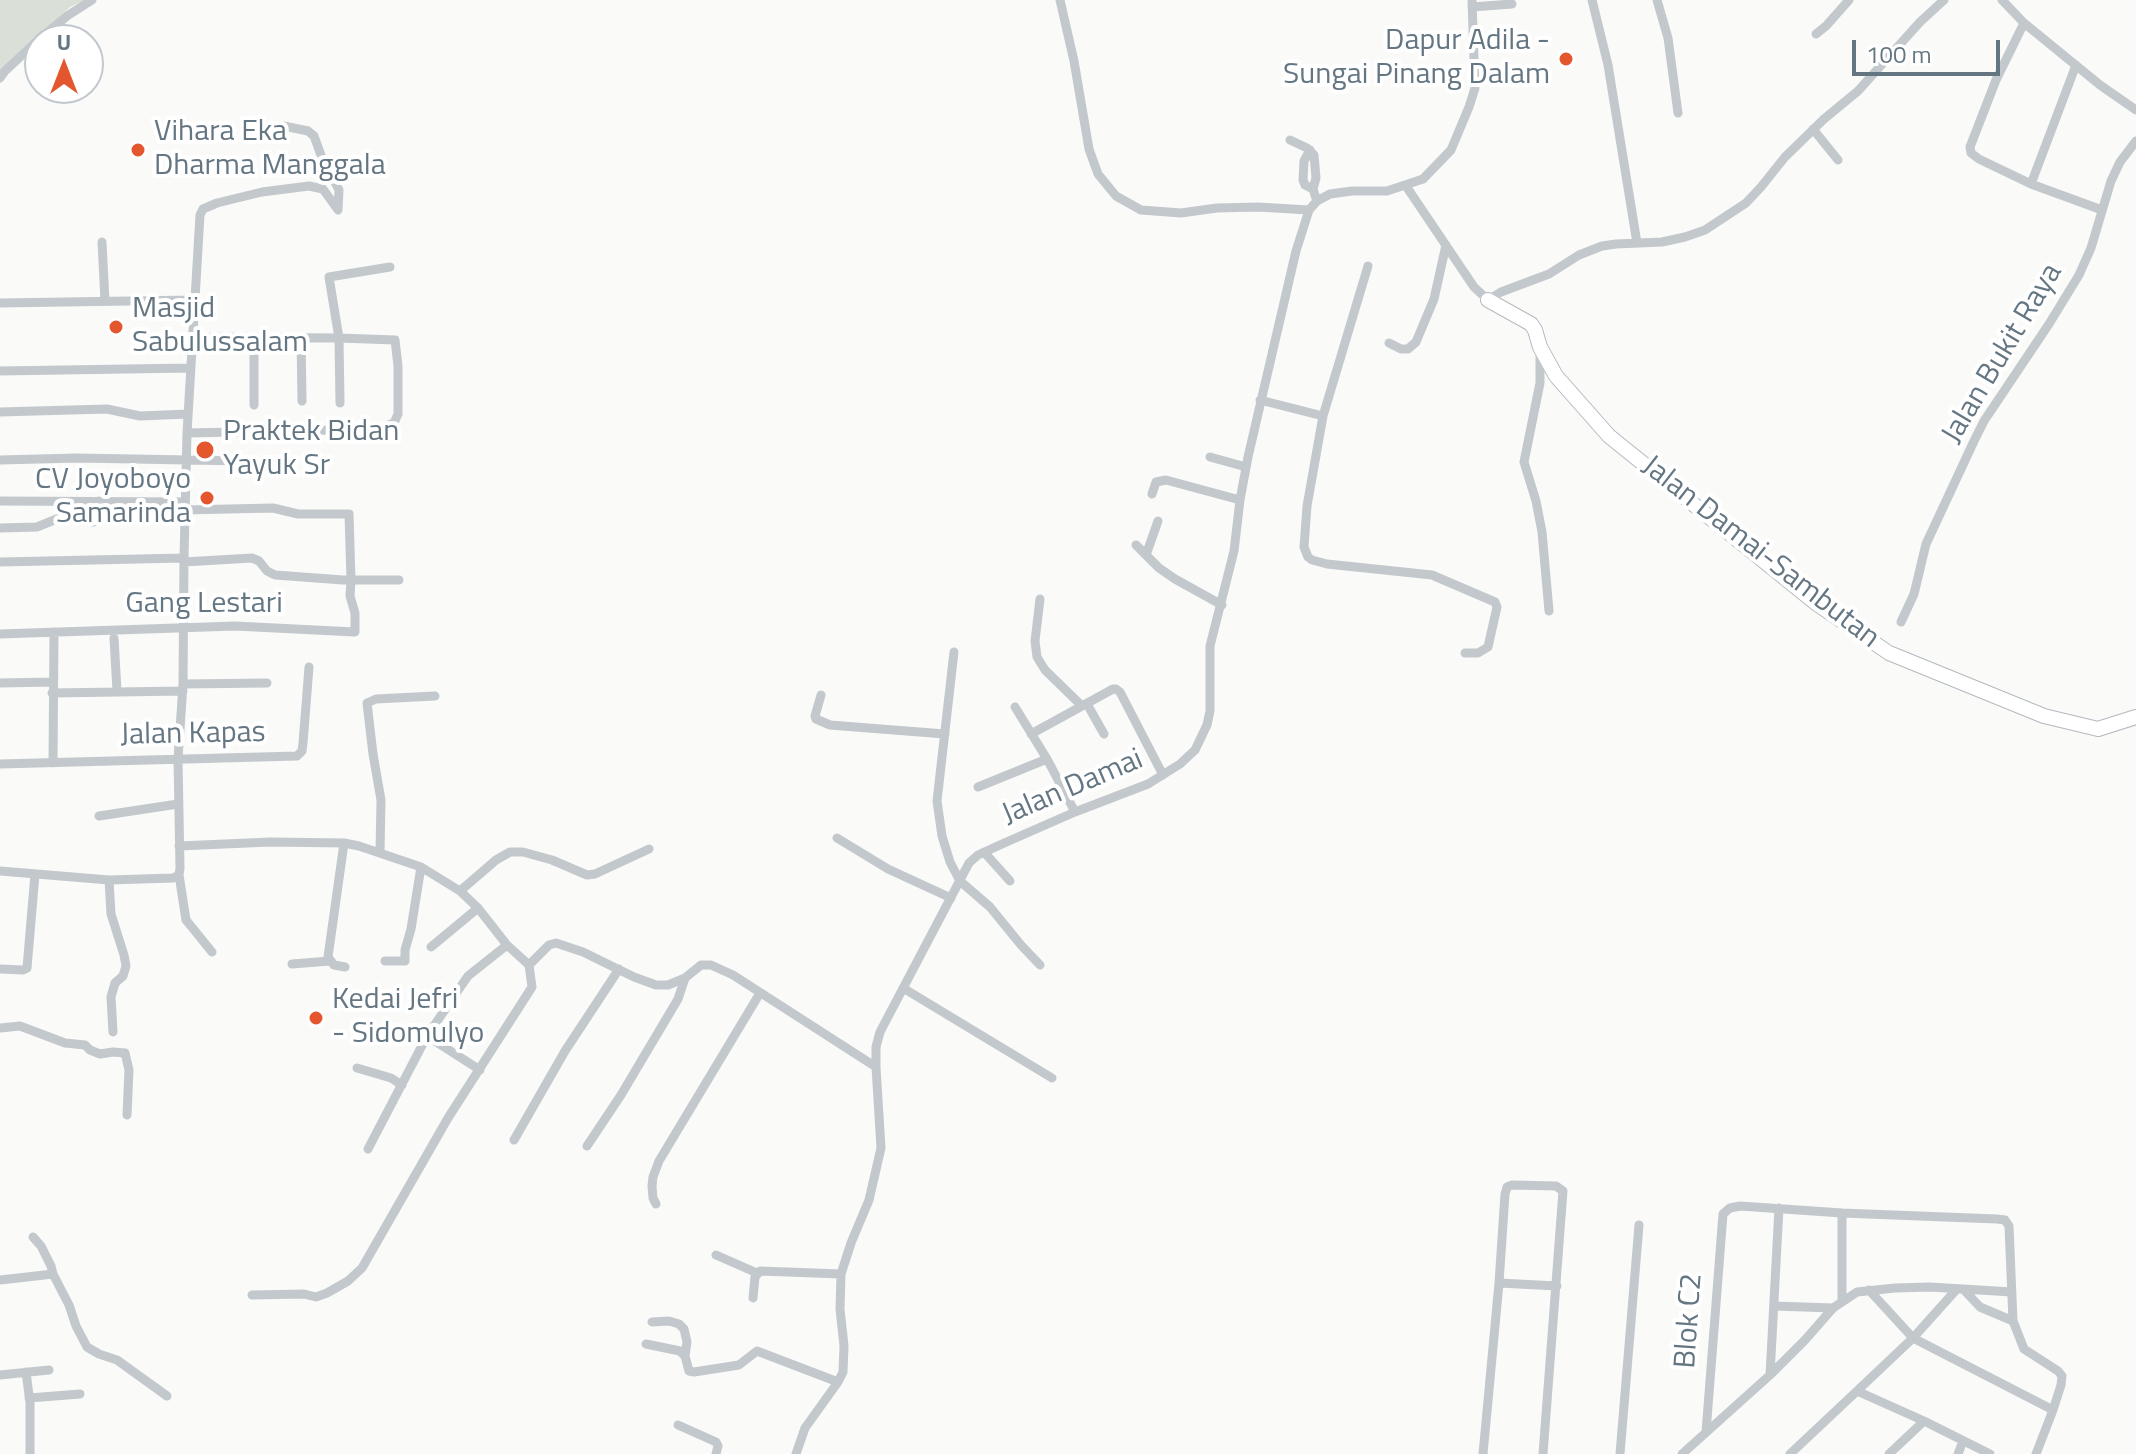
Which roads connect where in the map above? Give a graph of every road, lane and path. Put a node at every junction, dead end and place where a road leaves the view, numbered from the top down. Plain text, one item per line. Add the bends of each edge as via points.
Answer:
1 (92, 0) edge
2 (1060, 0) edge
3 (1592, 0) edge
4 (1657, 0) edge
5 (1849, 0) edge
6 (1944, 0) edge
7 (2002, 0) edge
8 (1472, 4) edge
9 (1512, 4) dead end
10 (2024, 23) junction
11 (1816, 34) dead end
12 (2076, 65) junction
13 (0, 78) edge
14 (2136, 110) edge
15 (1678, 113) dead end
16 (284, 126) dead end
17 (1813, 129) junction
18 (1290, 140) dead end
19 (2134, 147) edge
20 (1838, 160) dead end
21 (2031, 184) junction
22 (1406, 186) junction
23 (1317, 201) junction
24 (1309, 210) junction
25 (2102, 210) junction
26 (102, 242) dead end
27 (1637, 243) junction
28 (1446, 245) junction
29 (1368, 266) dead end
30 (390, 267) dead end
31 (194, 300) junction
32 (1488, 300) junction
33 (105, 301) junction
34 (0, 303) edge
35 (192, 337) junction
36 (301, 338) junction
37 (339, 338) junction
38 (254, 339) junction
39 (1389, 343) dead end
40 (1540, 347) junction
41 (190, 368) junction
42 (0, 371) edge
43 (1260, 400) junction
44 (302, 401) dead end
45 (340, 403) dead end
46 (254, 405) dead end
47 (0, 412) edge
48 (188, 414) junction
49 (1323, 416) junction
50 (187, 433) junction
51 (1210, 457) dead end
52 (0, 460) edge
53 (187, 460) junction
54 (245, 461) dead end
55 (1246, 467) junction
56 (1152, 494) dead end
57 (1240, 500) junction
58 (0, 501) edge
59 (99, 501) junction
60 (185, 506) junction
61 (1158, 521) dead end
62 (0, 528) edge
63 (1136, 545) dead end
64 (1146, 555) junction
65 (184, 560) junction
66 (0, 562) edge
67 (351, 580) junction
68 (399, 580) dead end
69 (1040, 599) dead end
70 (1222, 605) junction
71 (1549, 611) dead end
72 (1901, 622) dead end
73 (183, 627) junction
74 (54, 632) junction
75 (0, 634) edge
76 (114, 638) dead end
77 (954, 652) dead end
78 (1465, 653) dead end
79 (309, 667) dead end
80 (0, 683) edge
81 (267, 683) dead end
82 (52, 688) junction
83 (183, 688) junction
84 (117, 691) junction
85 (821, 695) dead end
86 (435, 696) dead end
87 (1084, 705) junction
88 (1015, 707) dead end
89 (2136, 717) edge
90 (945, 734) junction
91 (1031, 734) junction
92 (1104, 734) dead end
93 (178, 759) junction
94 (1047, 759) junction
95 (53, 763) junction
96 (0, 764) edge
97 (1163, 775) junction
98 (978, 787) dead end
99 (178, 804) junction
100 (1075, 812) junction
101 (99, 816) dead end
102 (837, 838) dead end
103 (344, 843) junction
104 (179, 846) junction
105 (649, 849) dead end
106 (380, 852) junction
107 (984, 852) junction
108 (421, 867) junction
109 (0, 871) edge
110 (35, 874) junction
111 (179, 875) junction
112 (109, 880) junction
113 (960, 881) junction
114 (1010, 881) dead end
115 (460, 891) junction
116 (951, 898) junction
117 (478, 908) junction
118 (507, 945) junction
119 (431, 947) dead end
120 (212, 952) dead end
121 (330, 961) junction
122 (385, 961) dead end
123 (292, 964) dead end
124 (529, 965) junction
125 (1040, 965) dead end
126 (345, 967) dead end
127 (0, 969) edge
128 (619, 969) junction
129 (685, 978) junction
130 (903, 988) junction
131 (760, 993) junction
132 (0, 1028) edge
133 (113, 1032) dead end
134 (427, 1036) junction
135 (876, 1067) junction
136 (357, 1068) dead end
137 (480, 1070) junction
138 (1052, 1078) dead end
139 (402, 1085) junction
140 (127, 1115) dead end
141 (514, 1140) dead end
142 (587, 1146) dead end
143 (368, 1149) dead end
144 (656, 1204) dead end
145 (1779, 1208) junction
146 (1842, 1213) junction
147 (1639, 1225) dead end
148 (33, 1237) dead end
149 (716, 1255) dead end
150 (757, 1273) junction
151 (53, 1274) junction
152 (841, 1274) junction
153 (0, 1280) edge
154 (1499, 1283) junction
155 (1557, 1286) junction
156 (1869, 1290) junction
157 (1961, 1290) junction
158 (2012, 1292) junction
159 (252, 1295) dead end
160 (753, 1298) dead end
161 (1842, 1301) junction
162 (1774, 1306) junction
163 (1833, 1308) junction
164 (2013, 1321) junction
165 (652, 1322) dead end
166 (1913, 1338) junction
167 (646, 1344) dead end
168 (685, 1356) junction
169 (49, 1370) dead end
170 (26, 1372) junction
171 (0, 1375) edge
172 (1770, 1375) junction
173 (838, 1382) junction
174 (1857, 1391) junction
175 (80, 1394) dead end
176 (167, 1396) dead end
177 (29, 1398) junction
178 (2053, 1410) junction
179 (1924, 1421) junction
180 (678, 1425) dead end
181 (1706, 1432) junction
182 (1963, 1441) junction
183 (1685, 1453) edge
184 (30, 1454) edge
185 (716, 1454) edge
186 (796, 1454) edge
187 (1483, 1454) edge
188 (1543, 1454) edge
189 (1620, 1454) edge
190 (1790, 1454) edge
191 (1889, 1454) edge
192 (1958, 1454) edge
193 (1990, 1454) edge
194 (2036, 1454) edge

1 - 13 street via 56,25
2 - 24 street via 1089,149 1098,174 1116,196 1141,210 1181,213 1258,207
3 - 27 street
4 - 15 street
5 - 11 street
6 - 17 street via 1858,91
7 - 10 street
8 - 9 street
8 - 22 street via 1475,88 1469,107 1451,150 1423,179
10 - 12 street
10 - 21 street via 1970,147 1979,159
12 - 14 street
12 - 21 street
16 - 31 street via 314,136 339,190 338,210 323,189 309,186 262,192 203,209
17 - 20 street
17 - 27 street via 1746,203 1705,230
18 - 23 street via 1314,155
19 - 25 street, Jalan Bukit Raya via 2115,173
21 - 25 street
22 - 23 street via 1330,194
22 - 28 street
23 - 24 street, Jalan Damai
24 - 43 street, Jalan Damai
25 - 72 street, Jalan Bukit Raya via 2079,275 1979,431 1926,544
26 - 33 street
27 - 32 street via 1602,246
28 - 32 street
28 - 39 street via 1434,299 1416,342 1408,349
29 - 49 street
30 - 37 street via 329,277
31 - 33 street
31 - 35 street
32 - 40 street, Jalan Damai-Sambutan via 1531,324
33 - 34 street
35 - 38 street
35 - 41 street
36 - 37 street
36 - 38 street
36 - 44 street
37 - 45 street
37 - 50 street via 396,342 398,417 390,425
38 - 46 street
40 - 71 street via 1540,383 1524,462 1542,532
40 - 89 street, Jalan Damai-Sambutan via 1556,376 1609,436 1817,604 1889,653 2044,716 2098,729
41 - 42 street
41 - 48 street
43 - 49 street
43 - 55 street, Jalan Damai
47 - 48 street via 107,409 140,416
48 - 50 street
49 - 78 street via 1307,506 1305,553 1327,564 1432,575 1495,602 1488,647
50 - 53 street
51 - 55 street
52 - 53 street
53 - 54 street
53 - 60 street
55 - 57 street, Jalan Damai
56 - 57 street via 1156,482 1166,480
57 - 70 street, Jalan Damai
58 - 59 street
59 - 60 street
59 - 62 street via 94,522 59,518 37,527
60 - 65 street
60 - 67 street via 349,514
61 - 64 street
63 - 64 street
64 - 70 street via 1175,579
65 - 66 street
65 - 67 street via 252,558 275,575
65 - 73 street
67 - 68 street
67 - 73 street, Gang Lestari via 355,632
69 - 87 street via 1037,657
70 - 97 street, Jalan Damai via 1210,646 1207,725 1195,750
73 - 74 street, Gang Lestari
73 - 83 street
74 - 75 street, Gang Lestari
74 - 82 street
76 - 84 street
77 - 90 street
79 - 93 street, Jalan Kapas via 302,751 297,756
80 - 82 street
81 - 83 street
82 - 84 street
82 - 95 street
83 - 84 street
83 - 93 street
85 - 90 street via 815,716 830,725
86 - 106 street via 367,703 381,800
87 - 91 street
87 - 92 street
87 - 97 street via 1113,689 1119,691
88 - 91 street
90 - 113 street via 937,801 942,836
91 - 94 street
93 - 95 street, Jalan Kapas
93 - 99 street
94 - 98 street
94 - 100 street
95 - 96 street, Jalan Kapas
97 - 100 street, Jalan Damai
99 - 101 street
99 - 104 street
100 - 107 street, Jalan Damai
102 - 116 street
103 - 104 street
103 - 106 street
103 - 121 street
104 - 111 street
105 - 115 street via 587,875 552,860 510,852
106 - 108 street
107 - 113 street, Jalan Damai via 969,863
107 - 114 street
108 - 115 street
108 - 122 street via 405,961
109 - 110 street
110 - 112 street
110 - 127 street via 27,968
111 - 112 street
111 - 120 street via 186,920
112 - 133 street via 125,972 112,990
113 - 116 street, Jalan Damai
113 - 125 street
115 - 117 street
116 - 130 street, Jalan Damai
117 - 118 street
117 - 119 street
118 - 124 street
118 - 134 street via 468,976
121 - 123 street
121 - 126 street
124 - 128 street via 556,943
124 - 137 street via 532,987
128 - 129 street via 656,985
128 - 141 street
129 - 131 street via 701,965 711,965
129 - 142 street via 670,1013
130 - 135 street, Jalan Damai via 880,1032
130 - 138 street
131 - 135 street
131 - 144 street via 659,1161 652,1186
132 - 140 street via 20,1026 100,1054 125,1053
134 - 137 street
134 - 139 street
135 - 152 street, Jalan Damai via 881,1148 869,1200
136 - 139 street
137 - 159 street via 362,1268 316,1297
139 - 143 street
145 - 146 street
145 - 162 street
145 - 181 street, Blok C2 via 1740,1206 1723,1214
146 - 158 street via 2005,1220
146 - 161 street
147 - 189 street
148 - 151 street
149 - 150 street
150 - 152 street
150 - 160 street
151 - 153 street
151 - 176 street via 87,1347 117,1360
152 - 173 street, Jalan Damai via 844,1364
154 - 155 street
154 - 155 street via 1505,1190 1512,1185 1556,1186 1563,1191
154 - 187 street
155 - 188 street
156 - 157 street
156 - 161 street
156 - 166 street
157 - 158 street
157 - 164 street via 1980,1307
157 - 166 street
158 - 164 street
161 - 163 street
162 - 163 street
162 - 172 street
163 - 172 street
164 - 178 street via 2024,1349 2062,1376
165 - 168 street via 669,1321 684,1329
166 - 174 street
166 - 178 street
167 - 168 street
168 - 173 street via 687,1369 694,1372 739,1365 762,1352
169 - 170 street
170 - 171 street
170 - 177 street
172 - 181 street
173 - 186 street, Jalan Damai via 805,1428
174 - 179 street
174 - 190 street
175 - 177 street
177 - 184 street
178 - 194 street
179 - 182 street
179 - 191 street
180 - 185 street via 716,1442
181 - 183 street
182 - 192 street
182 - 193 street

